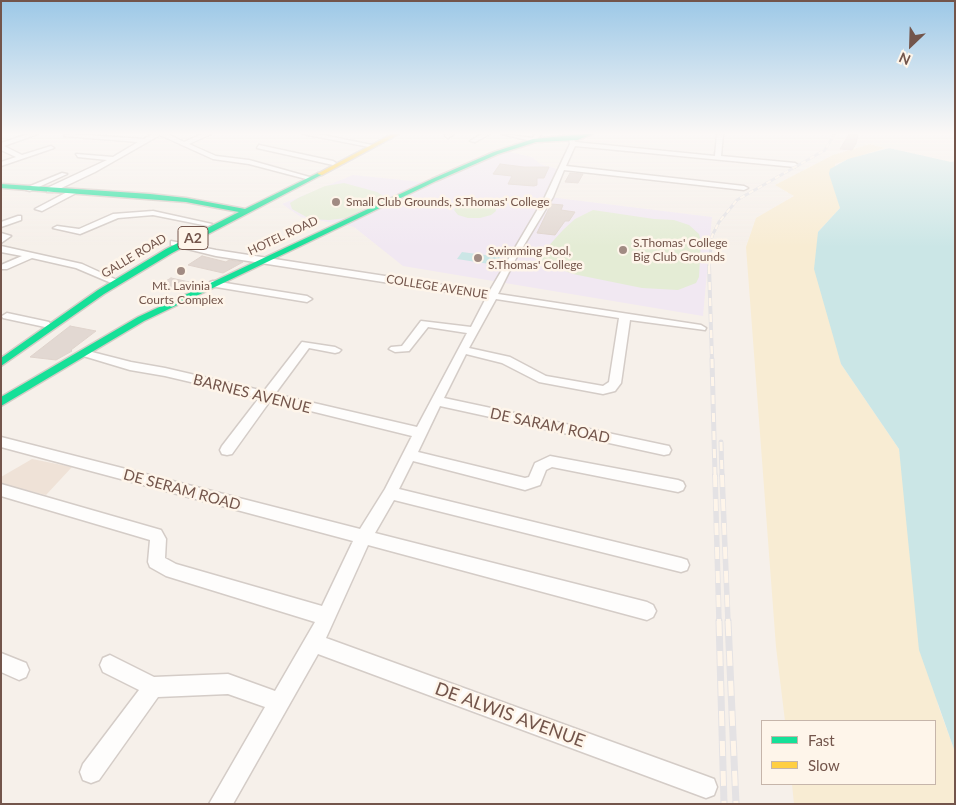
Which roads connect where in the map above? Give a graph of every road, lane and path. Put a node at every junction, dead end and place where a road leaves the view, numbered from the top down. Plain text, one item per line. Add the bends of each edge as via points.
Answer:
1 (89, 172) edge
2 (264, 172) edge
3 (279, 172) edge
4 (316, 172) edge
5 (318, 172) edge
6 (453, 172) edge
7 (560, 172) edge
8 (594, 172) edge
9 (64, 174) dead end
10 (302, 179) junction
11 (1, 186) edge
12 (744, 188) dead end
13 (27, 189) junction
14 (50, 190) junction
15 (74, 192) junction
16 (39, 209) dead end
17 (240, 211) junction
18 (18, 218) dead end
19 (208, 224) junction
20 (1, 225) edge
21 (57, 228) dead end
22 (1, 235) edge
23 (1, 241) edge
24 (177, 244) junction
25 (1, 249) edge
26 (32, 255) junction
27 (262, 260) junction
28 (4, 267) dead end
29 (112, 280) junction
30 (212, 284) junction
31 (493, 296) junction
32 (307, 299) dead end
33 (7, 316) dead end
34 (624, 316) junction
35 (45, 324) junction
36 (701, 328) dead end
37 (474, 331) junction
38 (395, 349) dead end
39 (335, 350) dead end
40 (462, 350) junction
41 (84, 352) junction
42 (1, 355) edge
43 (1, 363) edge
44 (267, 398) junction
45 (436, 401) junction
46 (1, 402) edge
47 (422, 434) junction
48 (1, 442) edge
49 (227, 450) dead end
50 (664, 450) dead end
51 (410, 455) junction
52 (678, 486) dead end
53 (1, 490) edge
54 (390, 493) junction
55 (363, 538) junction
56 (681, 565) dead end
57 (647, 611) dead end
58 (325, 616) junction
59 (314, 643) junction
60 (1, 662) edge
61 (110, 666) dead end
62 (19, 670) dead end
63 (152, 688) junction
64 (280, 703) junction
65 (91, 772) dead end
66 (706, 787) dead end
67 (220, 804) edge

1 - 14 street
2 - 10 street
3 - 10 street
4 - 10 main road, GALLE ROAD / A2
5 - 10 main road, GALLE ROAD / A2
6 - 27 main road, HOTEL ROAD
7 - 31 street
8 - 12 street
9 - 13 street
10 - 17 main road, GALLE ROAD / A2
10 - 17 main road, GALLE ROAD / A2
11 - 13 main road
13 - 14 main road
14 - 15 main road
15 - 16 street
15 - 17 main road via 150,196
17 - 19 main road, GALLE ROAD / A2
17 - 24 main road, GALLE ROAD / A2
18 - 20 street
19 - 21 street via 153,213 116,216 80,232
19 - 24 main road, GALLE ROAD / A2
22 - 23 street via 7,236
24 - 27 street, COLLEGE AVENUE
24 - 29 main road, GALLE ROAD / A2
24 - 43 main road, GALLE ROAD / A2 via 101,292
25 - 26 street
26 - 28 street
26 - 29 street via 79,266
27 - 30 main road, HOTEL ROAD
27 - 31 street, COLLEGE AVENUE
29 - 35 main road, GALLE ROAD / A2
30 - 32 street
30 - 41 main road, HOTEL ROAD
31 - 34 street, COLLEGE AVENUE
31 - 37 street
33 - 35 street
34 - 36 street, COLLEGE AVENUE
34 - 40 street via 615,383 603,390 542,379 506,360
35 - 42 main road, GALLE ROAD / A2
37 - 38 street via 426,323 405,349
37 - 40 street
39 - 44 street via 306,344
40 - 45 street
41 - 44 street, BARNES AVENUE
41 - 46 main road, HOTEL ROAD
44 - 47 street, BARNES AVENUE
44 - 49 street
45 - 47 street
45 - 50 street, DE SARAM ROAD
47 - 51 street
48 - 55 street, DE SERAM ROAD
51 - 52 street via 526,484 535,481 540,467 550,461
51 - 54 street
53 - 58 street via 155,535 158,539 156,562 172,571
54 - 55 street
54 - 56 street
55 - 57 street, DE SERAM ROAD
55 - 58 street
58 - 59 street
59 - 64 street
59 - 66 street, DE ALWIS AVENUE
60 - 62 street
61 - 63 street
63 - 64 street via 228,684
63 - 65 street
64 - 67 street

